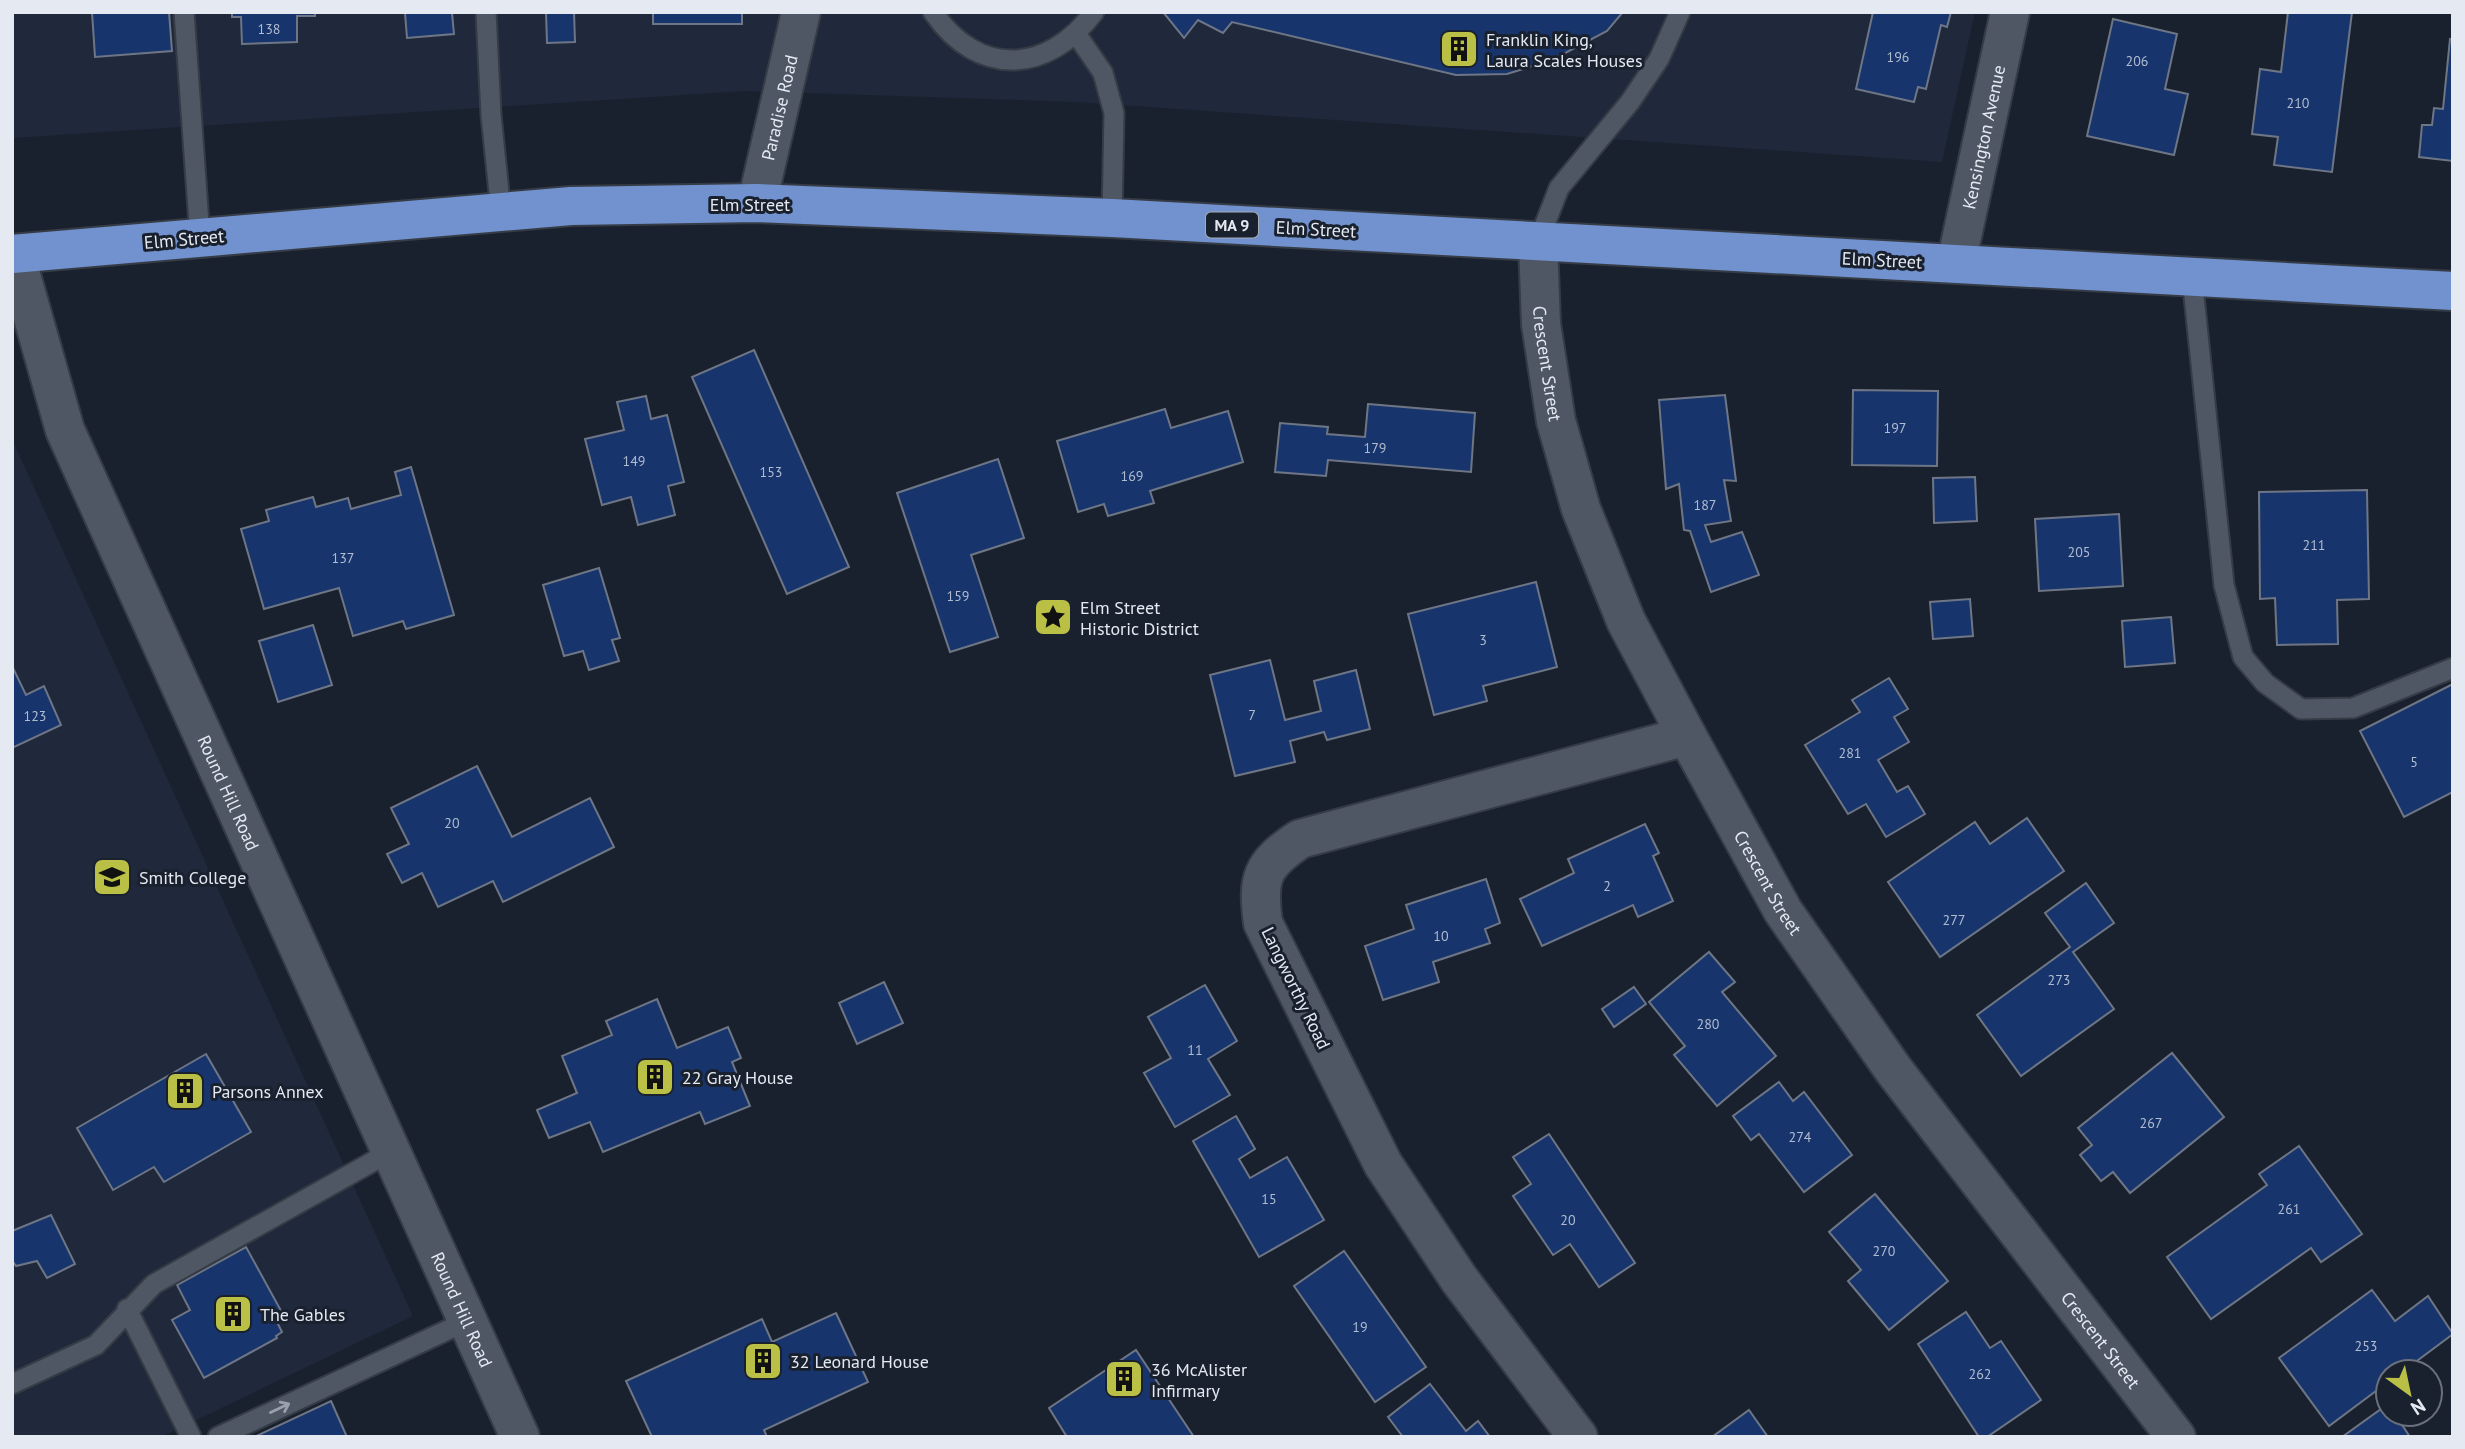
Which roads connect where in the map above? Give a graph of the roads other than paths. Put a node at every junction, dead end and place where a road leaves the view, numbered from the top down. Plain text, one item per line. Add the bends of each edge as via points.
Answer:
1 (184, 12) edge
2 (486, 12) edge
3 (801, 12) edge
4 (933, 12) edge
5 (1094, 12) edge
6 (1680, 12) edge
7 (2010, 12) edge
8 (1077, 35) junction
9 (757, 203) junction
10 (501, 212) junction
11 (1112, 218) junction
12 (200, 238) junction
13 (1538, 242) junction
14 (14, 254) edge
15 (1956, 264) junction
16 (2192, 277) junction
17 (2453, 291) edge
18 (2453, 668) edge
19 (1687, 736) junction
20 (390, 1152) junction
21 (127, 1309) junction
22 (467, 1321) junction
23 (12, 1384) edge
24 (191, 1437) edge
25 (218, 1437) edge
26 (520, 1437) edge
27 (1578, 1437) edge
28 (2176, 1437) edge

1 - 12 lane
2 - 10 lane
3 - 9 street, Paradise Road
4 - 8 lane via 946,31 969,49 996,59 1026,59 1053,51
5 - 8 lane
6 - 13 lane via 1659,59 1630,102 1559,188
7 - 15 street, Kensington Avenue
8 - 11 lane via 1103,73 1114,113
9 - 10 highway, Elm Street / MA 9 via 571,206
9 - 11 highway, Elm Street / MA 9
10 - 12 highway, Elm Street / MA 9
11 - 13 highway, Elm Street / MA 9
12 - 14 highway, Elm Street / MA 9
13 - 15 highway, Elm Street / MA 9
13 - 19 street, Crescent Street via 1541,324 1556,421 1581,509 1626,621
14 - 20 street, Round Hill Road via 65,430
15 - 16 highway, Elm Street / MA 9
16 - 17 highway, Elm Street / MA 9
16 - 18 lane via 2224,585 2243,657 2265,683 2301,709 2353,708
19 - 27 street, Langworthy Road via 1300,839 1275,856 1258,888 1263,923 1383,1164 1459,1279
19 - 28 street, Crescent Street via 1783,911 1893,1069
20 - 21 lane via 154,1284
20 - 22 street, Round Hill Road
21 - 23 lane via 96,1345
21 - 24 lane
25 -> 22 lane
22 - 26 street, Round Hill Road

